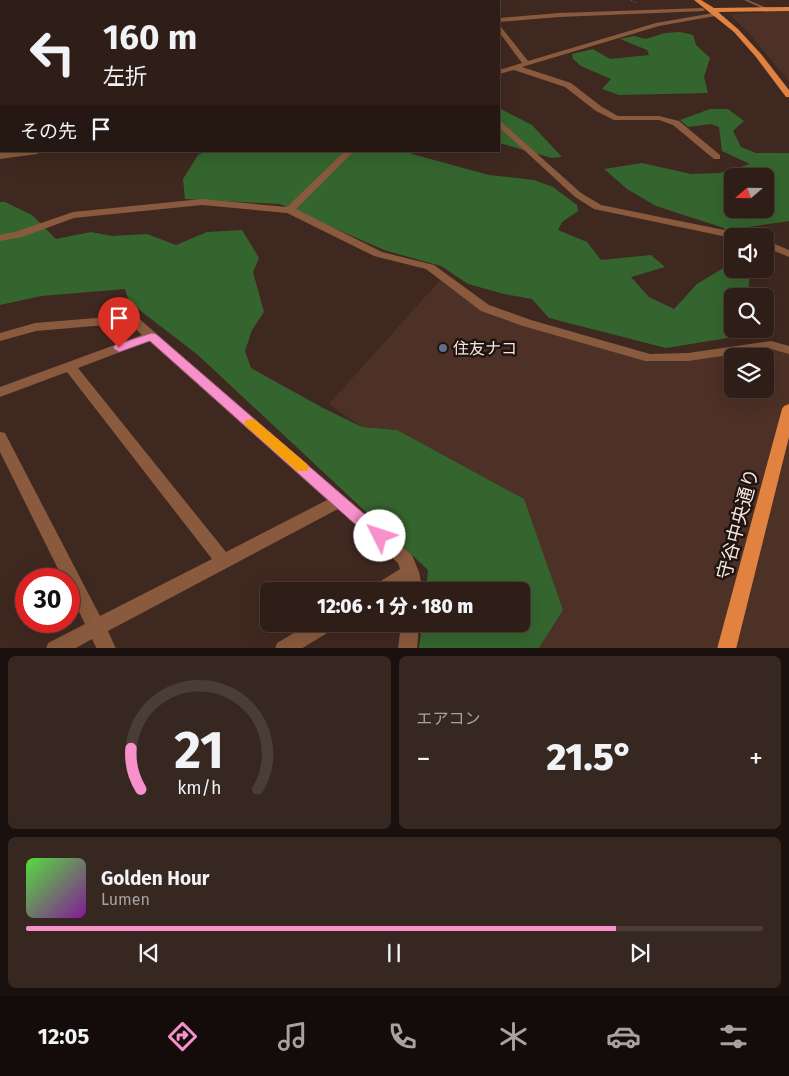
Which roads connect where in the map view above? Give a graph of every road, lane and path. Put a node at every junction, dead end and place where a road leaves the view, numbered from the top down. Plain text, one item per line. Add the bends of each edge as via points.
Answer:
1 (61, 0) edge
2 (76, 0) edge
3 (697, 0) edge
4 (745, 0) edge
5 (767, 9) junction
6 (789, 9) edge
7 (716, 12) junction
8 (500, 20) edge
9 (500, 29) edge
10 (526, 63) junction
11 (513, 67) junction
12 (500, 72) edge
13 (789, 94) edge
14 (500, 124) edge
15 (22, 152) edge
16 (349, 152) edge
17 (1, 155) edge
18 (717, 157) dead end
19 (289, 210) junction
20 (724, 233) edge
21 (0, 238) edge
22 (774, 247) edge
23 (789, 254) edge
24 (152, 336) junction
25 (0, 337) edge
26 (789, 350) edge
27 (70, 366) junction
28 (0, 392) edge
29 (789, 409) edge
30 (0, 437) edge
31 (340, 501) junction
32 (224, 562) junction
33 (410, 572) junction
34 (394, 582) edge
35 (412, 582) edge
36 (96, 628) junction
37 (311, 632) edge
38 (409, 632) edge
39 (55, 648) edge
40 (106, 648) edge
41 (284, 648) edge
42 (407, 648) edge
43 (726, 648) edge

1 - 2 lane
3 - 7 main road
4 - 5 lane
5 - 6 main road
5 - 7 main road
7 - 8 street via 559,15
7 - 10 street via 658,24
7 - 13 main road via 736,30
9 - 10 street
10 - 11 street
11 - 12 street
11 - 18 street via 568,85 599,109 617,118 659,118 676,123
14 - 20 street via 578,196 598,207
15 - 17 street
16 - 19 street
19 - 21 street via 202,202 73,216
19 - 26 street via 378,254 430,267 485,308 631,353 650,358 688,357 771,346
22 - 23 street
24 - 25 street via 132,319 35,327
24 - 27 street
24 - 31 street
27 - 28 street
27 - 32 street
29 - 43 main road, 守谷中央通り
30 - 36 street
31 - 32 street
31 - 33 street via 406,560
32 - 36 street
33 - 34 street
33 - 35 street
36 - 39 street
36 - 40 street
37 - 41 street
38 - 42 street

